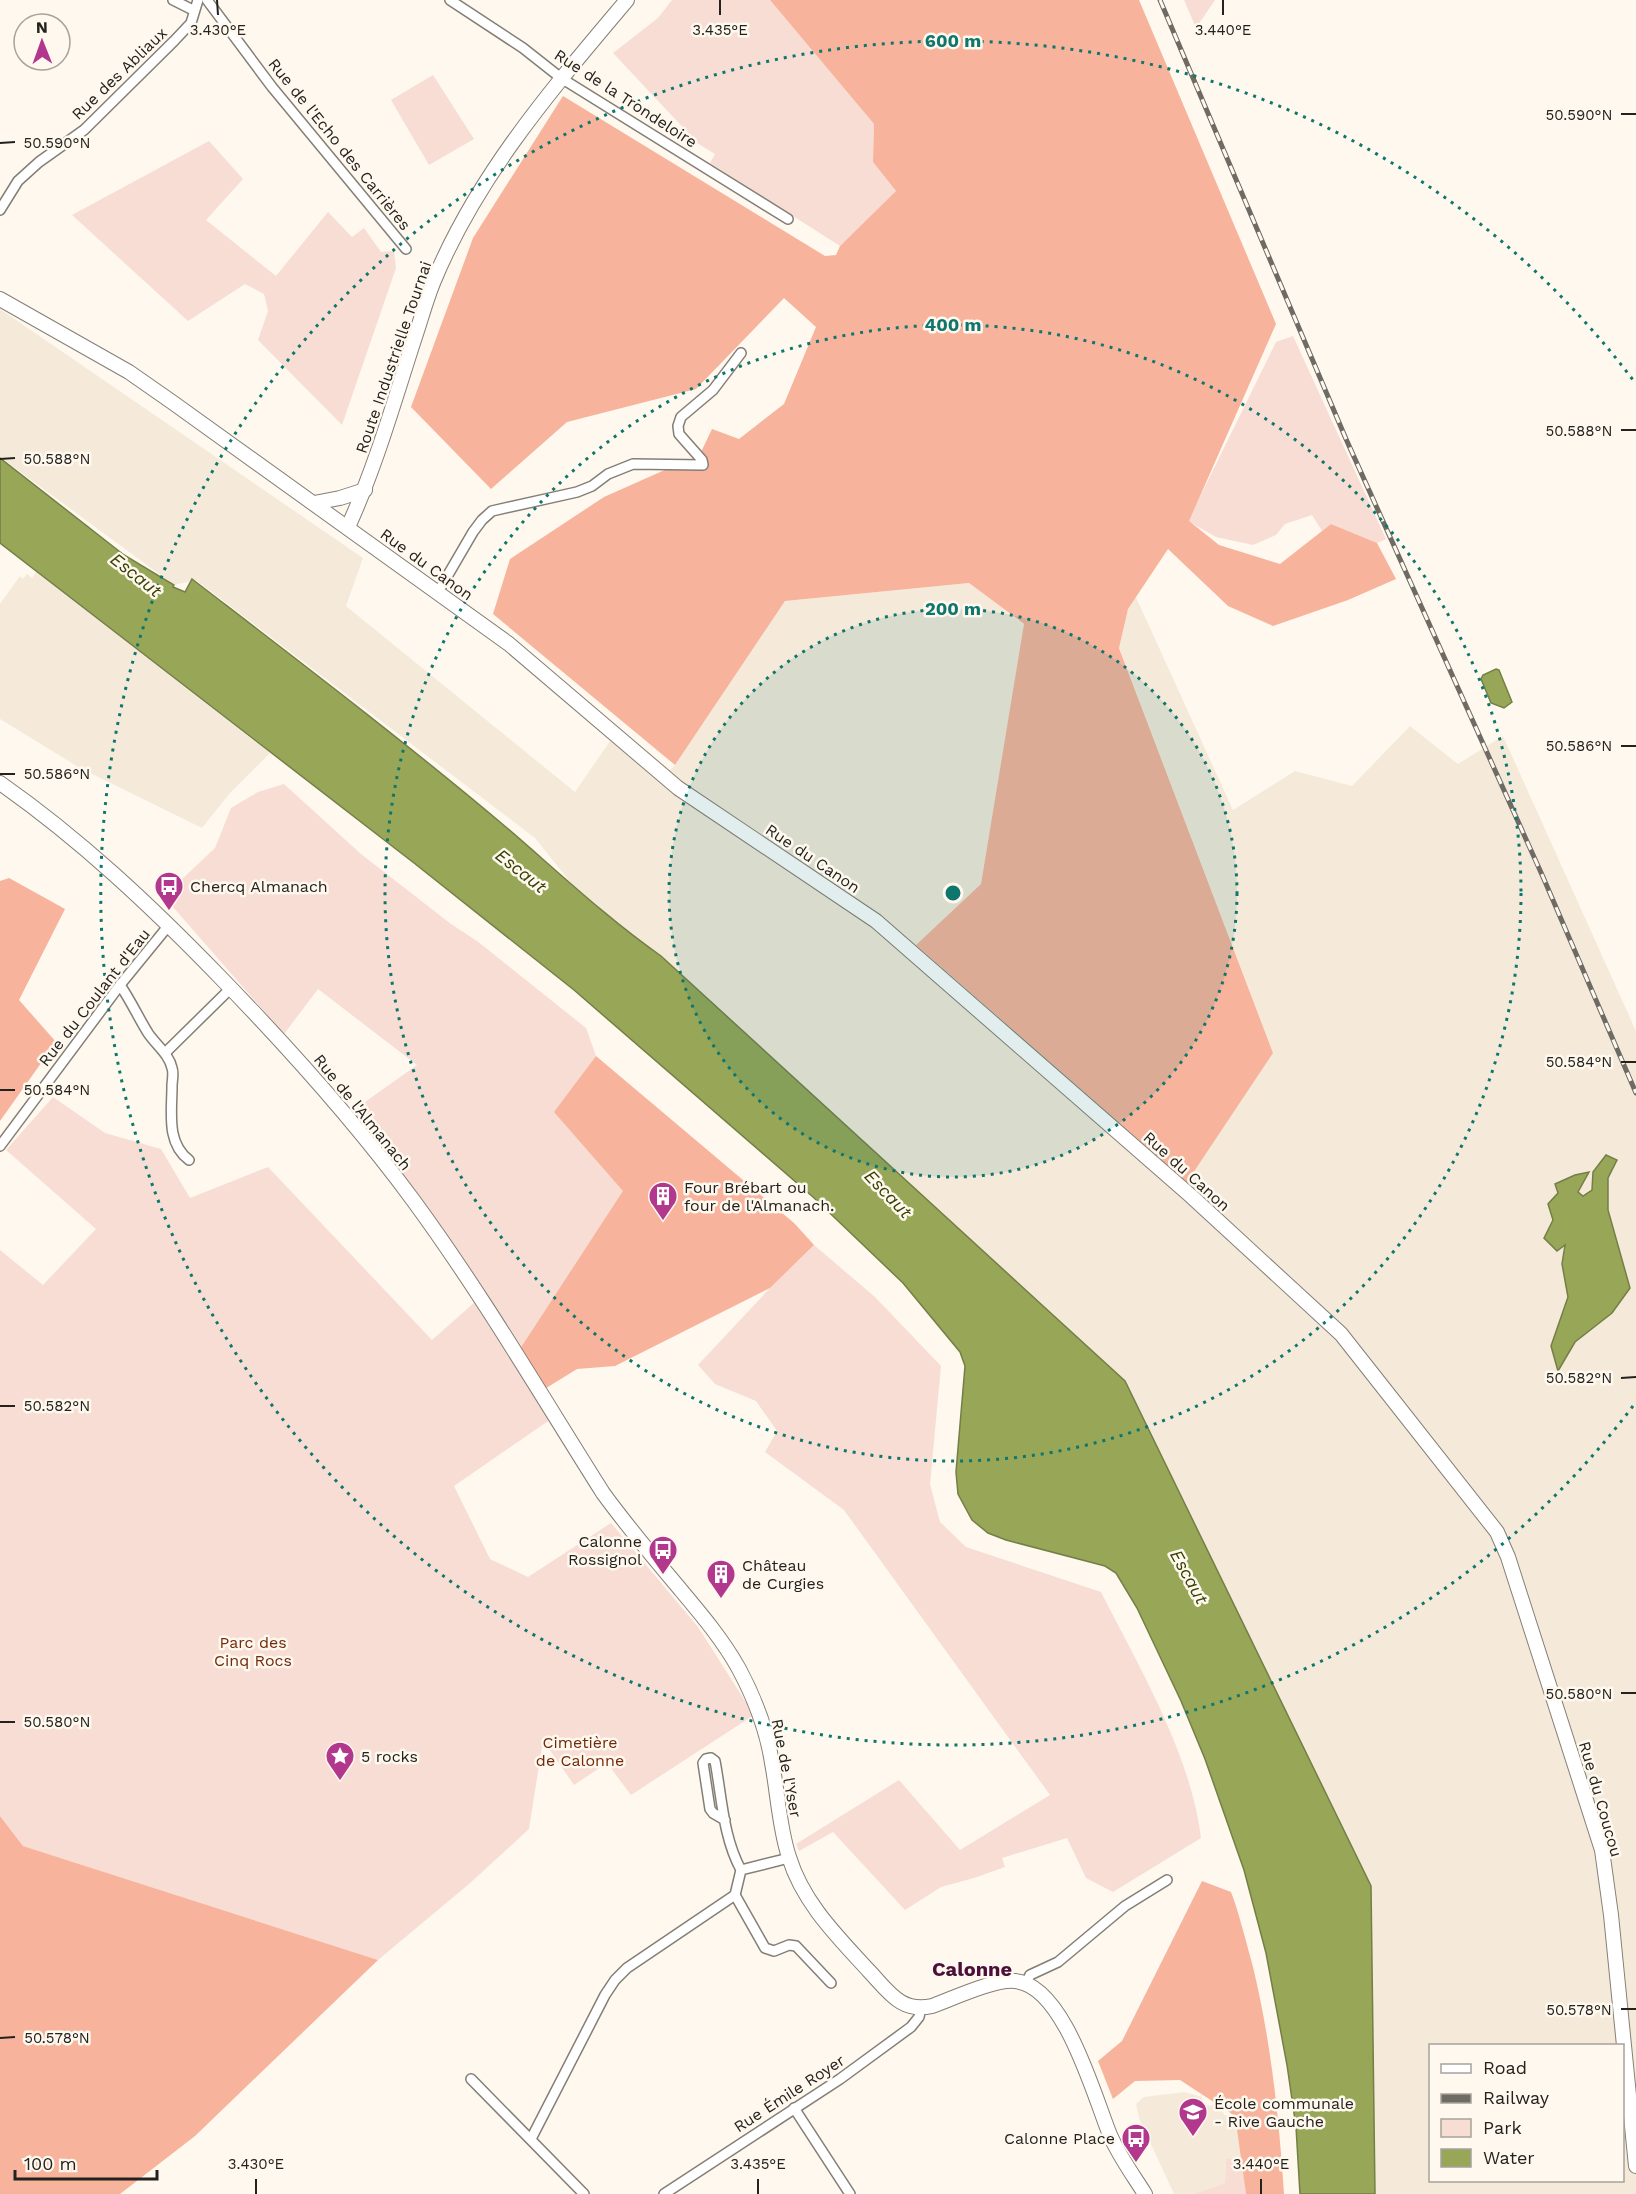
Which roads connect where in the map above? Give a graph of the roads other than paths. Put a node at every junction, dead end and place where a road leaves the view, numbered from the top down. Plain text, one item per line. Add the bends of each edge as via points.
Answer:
1 (173, 0) edge
2 (198, 0) edge
3 (207, 0) edge
4 (450, 0) edge
5 (627, 0) edge
6 (193, 10) junction
7 (561, 78) junction
8 (0, 210) edge
9 (788, 219) dead end
10 (406, 249) dead end
11 (1, 300) edge
12 (741, 353) dead end
13 (365, 490) junction
14 (314, 503) junction
15 (348, 527) junction
16 (438, 592) junction
17 (0, 783) edge
18 (169, 925) junction
19 (120, 985) junction
20 (231, 988) junction
21 (165, 1053) junction
22 (0, 1146) edge
23 (189, 1160) dead end
24 (507, 1341) joint
25 (1508, 1557) joint
26 (725, 1820) junction
27 (789, 1858) junction
28 (741, 1870) junction
29 (1167, 1880) dead end
30 (735, 1895) junction
31 (831, 1983) dead end
32 (1026, 1983) junction
33 (921, 2008) junction
34 (1624, 2044) edge
35 (1624, 2046) edge
36 (471, 2079) dead end
37 (794, 2108) junction
38 (531, 2139) junction
39 (1636, 2166) edge
40 (584, 2194) edge
41 (664, 2194) edge
42 (850, 2194) edge
43 (1145, 2194) edge

1 - 6 street
2 - 6 street, Rue des Abliaux
3 - 10 street, Rue de l'Echo des Carrières via 272,87
4 - 7 street, Rue de la Trondeloire
5 - 7 main road, Route Industrielle Tournai
6 - 8 street, Rue des Abliaux via 190,23 174,41 84,130 18,181
7 - 9 street, Rue de la Trondeloire
7 - 13 main road, Route Industrielle Tournai via 515,137 459,226 432,284
11 - 14 main road, Rue du Canon via 129,372
12 - 16 street via 713,390 681,417 679,434 703,465 633,464 577,492 492,511 473,532
13 - 14 main road
13 - 15 main road, Route Industrielle Tournai
14 - 15 main road, Rue du Canon
15 - 16 main road, Rue du Canon
16 - 25 main road, Rue du Canon via 509,644 678,788 876,921 1191,1196 1341,1334 1497,1532
17 - 18 main road, Rue de l'Almanach via 97,858
18 - 19 street, Rue du Coulant d'Eau
18 - 20 main road, Rue de l'Almanach
19 - 21 street
19 - 22 street, Rue du Coulant d'Eau
20 - 21 street
20 - 24 main road, Rue de l'Almanach via 280,1038 374,1149 448,1250
21 - 23 street via 172,1068 171,1127 175,1143
24 - 27 main road, Rue de l'Yser via 623,1522 705,1618 739,1669 766,1734
25 - 34 main road, Rue du Coucou via 1602,1850
26 - 26 street via 715,1761 706,1759 703,1762 710,1809
26 - 28 street via 731,1851
27 - 28 street
27 - 33 main road, Rue de l'Yser via 824,1922 893,1997 910,2007
28 - 30 street
29 - 32 street via 1125,1906 1058,1962 1030,1975
30 - 31 street via 765,1948 774,1951 796,1946
30 - 38 street via 615,1980
32 - 33 main road via 998,1983
32 - 43 main road via 1041,1992 1073,2040 1111,2137
33 - 37 street, Rue Émile Royer via 910,2027
35 - 39 main road, Rue du Coucou
36 - 38 street
37 - 41 street, Rue Émile Royer
37 - 42 street
38 - 40 street

